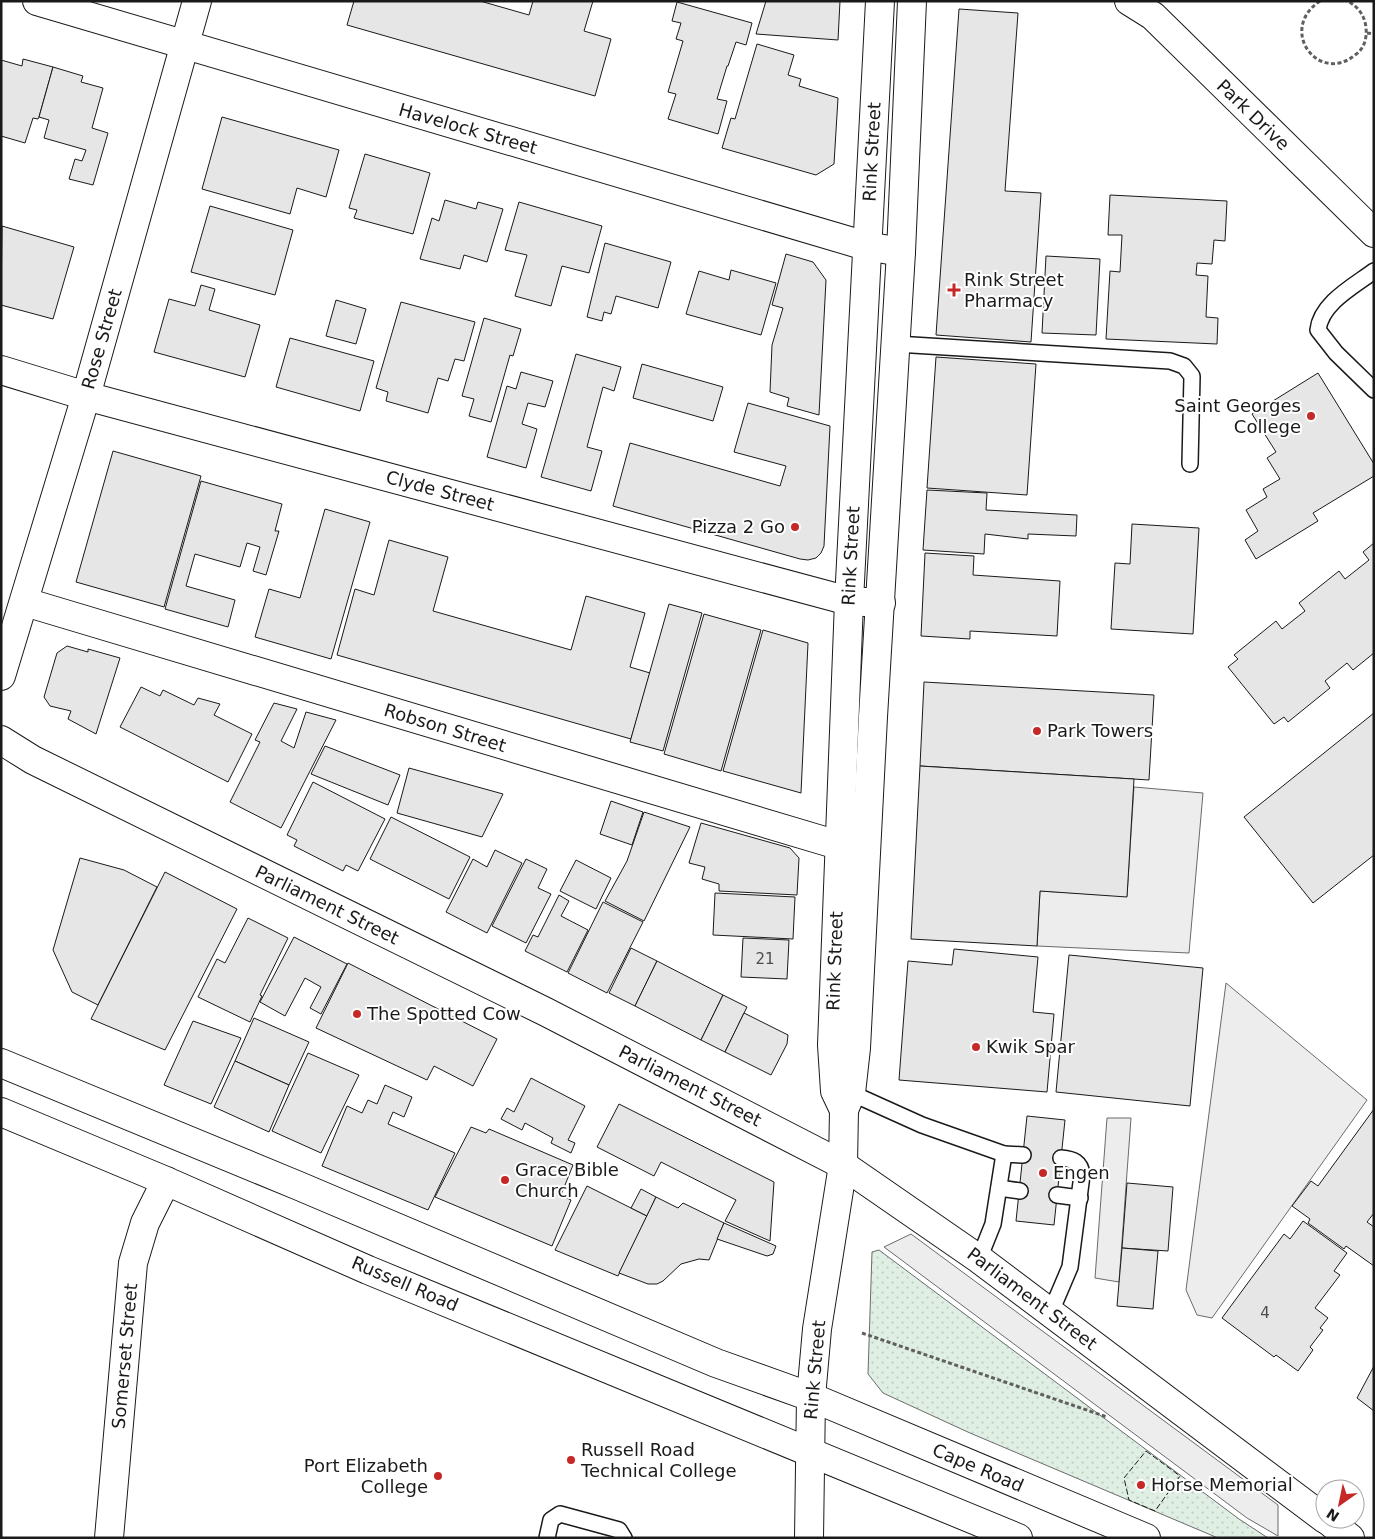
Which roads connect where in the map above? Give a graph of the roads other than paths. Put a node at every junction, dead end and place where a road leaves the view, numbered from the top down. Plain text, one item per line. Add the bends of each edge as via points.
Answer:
1 (37, 1) edge
2 (197, 1) edge
3 (880, 1) edge
4 (912, 1) edge
5 (1129, 1) edge
6 (1147, 8) edge
7 (185, 46) junction
8 (1374, 233) edge
9 (866, 246) junction
10 (901, 252) junction
11 (1374, 271) edge
12 (896, 344) junction
13 (1, 370) edge
14 (1374, 390) edge
15 (86, 396) junction
16 (1190, 464) dead end
17 (849, 601) junction
18 (25, 602) junction
19 (881, 603) junction
20 (1, 676) edge
21 (1, 740) edge
22 (838, 845) junction
23 (866, 848) junction
24 (1, 1063) edge
25 (843, 1098) junction
26 (1, 1112) edge
27 (1004, 1154) junction
28 (1023, 1155) dead end
29 (1061, 1158) dead end
30 (843, 1165) junction
31 (166, 1181) junction
32 (999, 1188) junction
33 (1020, 1191) dead end
34 (1057, 1195) dead end
35 (1080, 1198) junction
36 (979, 1259) junction
37 (1050, 1314) junction
38 (811, 1397) junction
39 (810, 1452) junction
40 (1315, 1512) edge
41 (1338, 1529) edge
42 (109, 1538) edge
43 (547, 1538) edge
44 (624, 1538) edge
45 (809, 1538) edge
46 (1018, 1538) edge
47 (1146, 1538) edge
48 (1350, 1538) edge

1 - 7 street, Havelock Street
2 - 7 street, Rose Street
3 - 9 street, Rink Street
4 - 10 street, Rink Street
5 - 6 street, Park Drive
6 - 8 street, Park Drive
7 - 9 street, Havelock Street
7 - 15 street, Rose Street
9 - 10 street, Havelock Street
9 - 17 street, Rink Street
10 - 12 street, Rink Street
11 - 14 lane via 1333,302 1319,320 1318,330 1336,353
12 - 16 lane via 1170,361 1184,366 1192,376
12 - 19 street, Rink Street
13 - 15 street, Clyde Street
15 - 17 street, Clyde Street
15 - 18 street, Rose Street
17 - 19 street, Clyde Street
17 - 22 street, Rink Street
18 - 20 street, Rose Street
18 - 22 street, Robson Street
19 - 23 street, Rink Street
21 - 30 street, Parliament Street via 34,760 546,1012
22 - 23 street, Robson Street
22 - 25 street, Rink Street via 832,1045
23 - 25 street, Rink Street via 856,1048
24 - 38 street via 716,1362
25 - 27 lane
25 - 30 street, Rink Street
26 - 31 street, Russell Road
27 - 28 lane
27 - 32 lane
29 - 35 lane via 1070,1158 1081,1167
30 - 36 street, Parliament Street
30 - 38 street, Rink Street via 817,1329
31 - 39 street, Russell Road via 368,1270
31 - 42 street, Somerset Street via 145,1223 133,1263
32 - 33 lane
32 - 36 lane via 988,1240
34 - 35 lane
35 - 37 lane via 1070,1268
36 - 37 street, Parliament Street
37 - 40 street, Parliament Street
38 - 39 street, Rink Street
38 - 47 street, Cape Road
39 - 45 street, Rink Street
39 - 46 street
41 - 48 street, Parliament Street
43 - 44 lane via 551,1520 560,1514 619,1530

